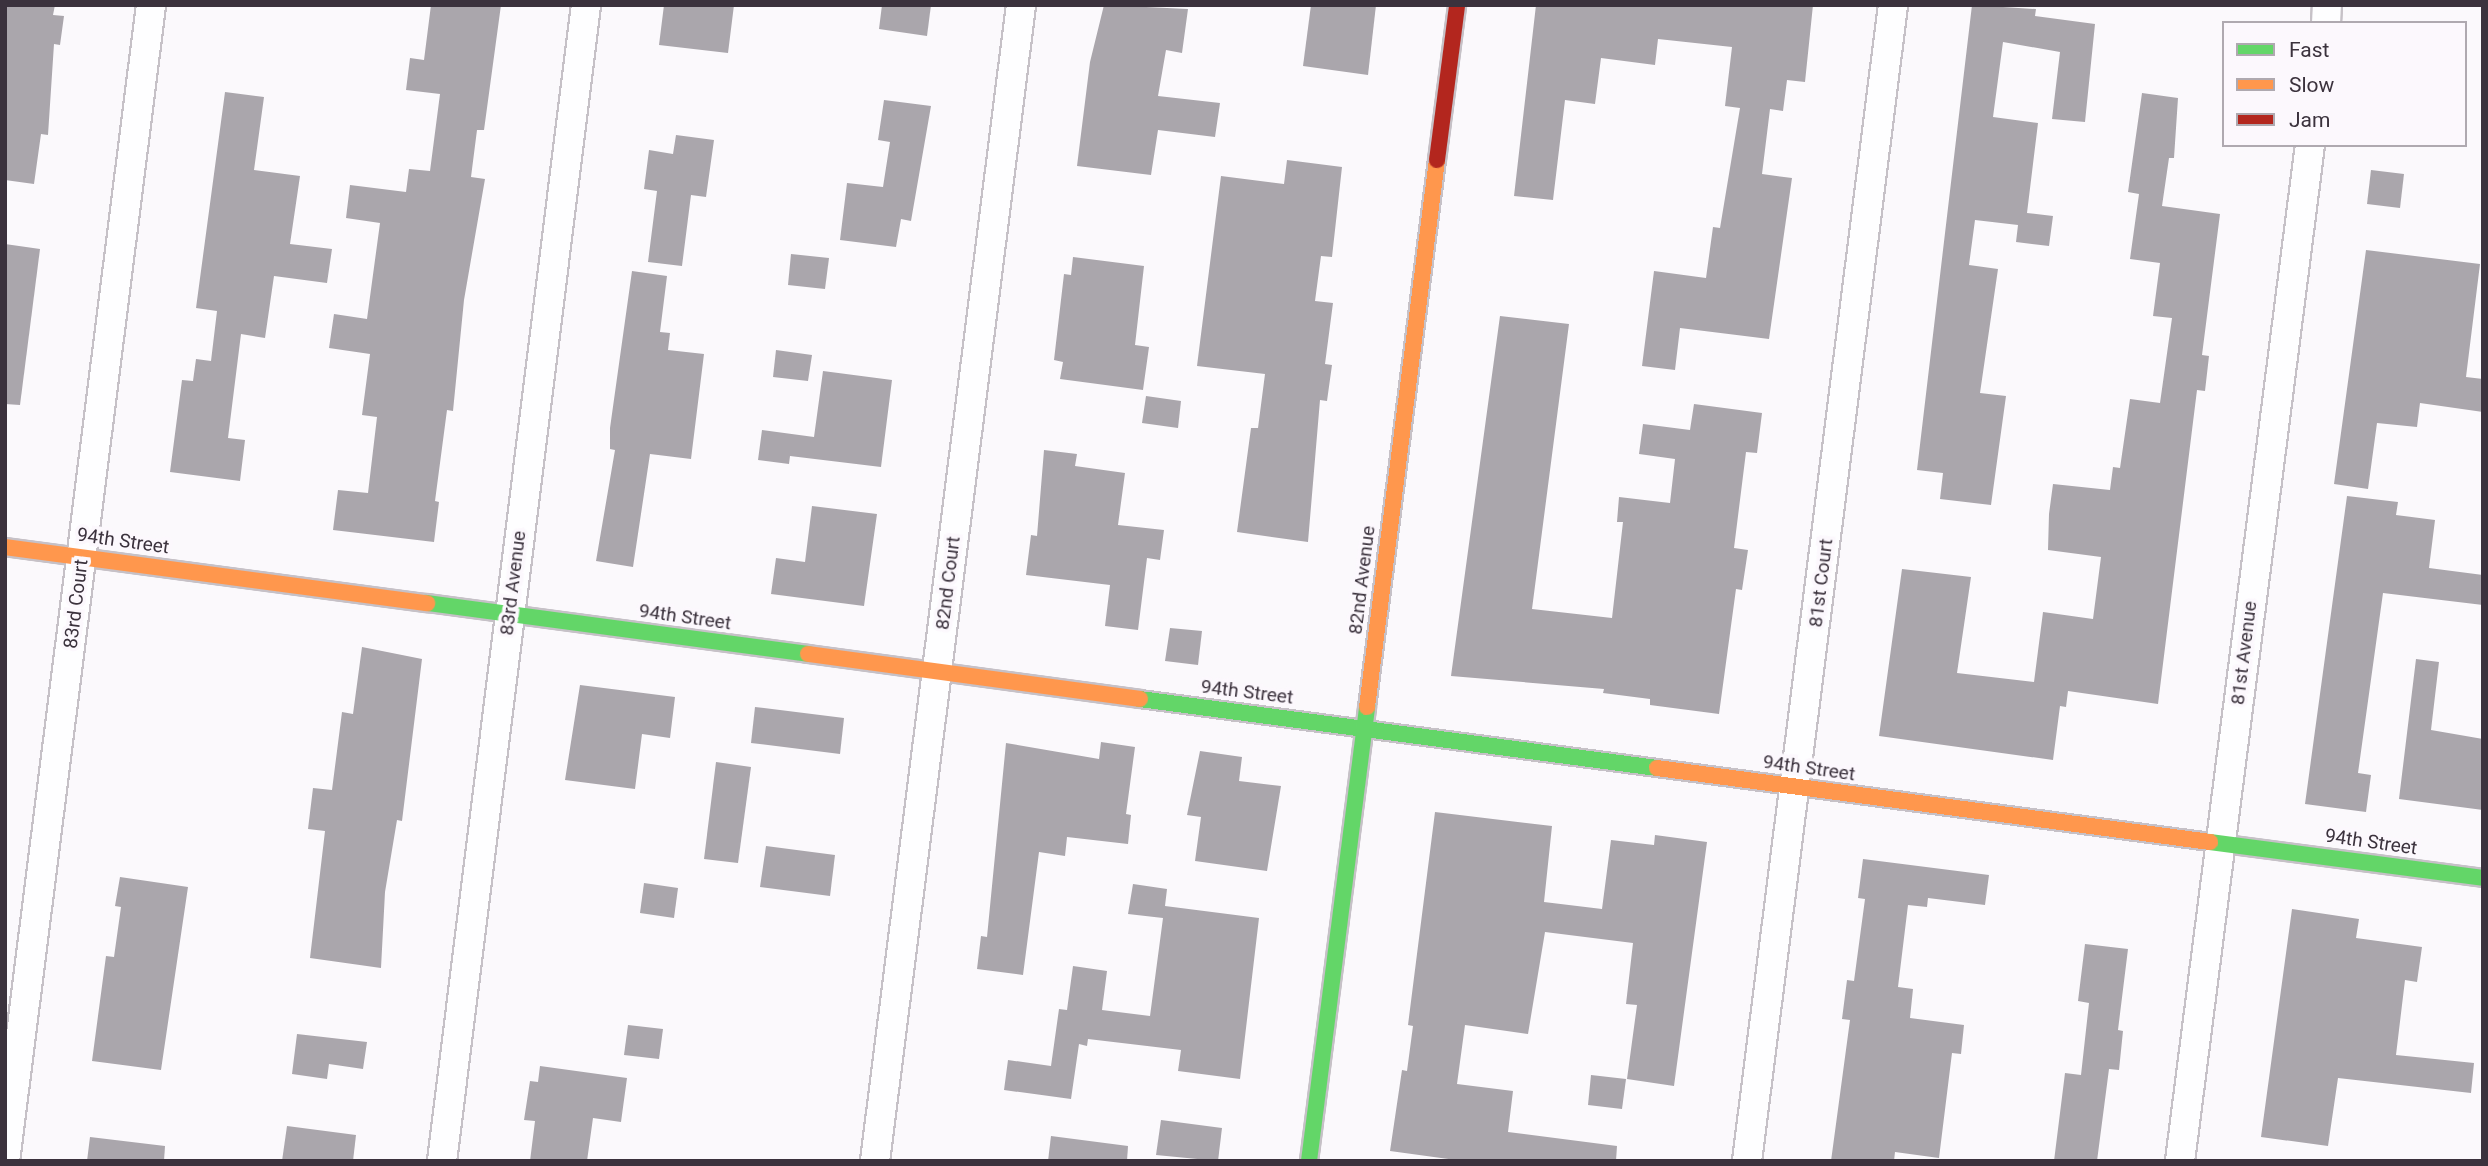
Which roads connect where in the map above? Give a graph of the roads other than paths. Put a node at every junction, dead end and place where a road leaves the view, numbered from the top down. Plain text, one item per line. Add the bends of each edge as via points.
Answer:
1 (151, 5) edge
2 (586, 5) edge
3 (1021, 5) edge
4 (1457, 5) edge
5 (1894, 5) edge
6 (2310, 147) edge
7 (5, 547) edge
8 (82, 556) junction
9 (509, 614) junction
10 (937, 674) junction
11 (1364, 728) junction
12 (1795, 787) junction
13 (2219, 844) junction
14 (2483, 878) edge
15 (5, 1161) edge
16 (442, 1161) edge
17 (876, 1161) edge
18 (1309, 1161) edge
19 (1747, 1161) edge
20 (2180, 1161) edge

1 - 8 street, 83rd Court
2 - 9 street, 83rd Avenue
3 - 10 street, 82nd Court
4 - 11 street, 82nd Avenue
5 - 12 street, 81st Court
6 - 13 street, 81st Avenue
7 - 8 street, 94th Street
8 - 9 street, 94th Street
8 - 15 street, 83rd Court
9 - 10 street, 94th Street
9 - 16 street, 83rd Avenue
10 - 11 street, 94th Street
10 - 17 street, 82nd Court
11 - 12 street, 94th Street
11 - 18 street, 82nd Avenue
12 - 13 street, 94th Street
12 - 19 street, 81st Court
13 - 14 street, 94th Street
13 - 20 street, 81st Avenue

